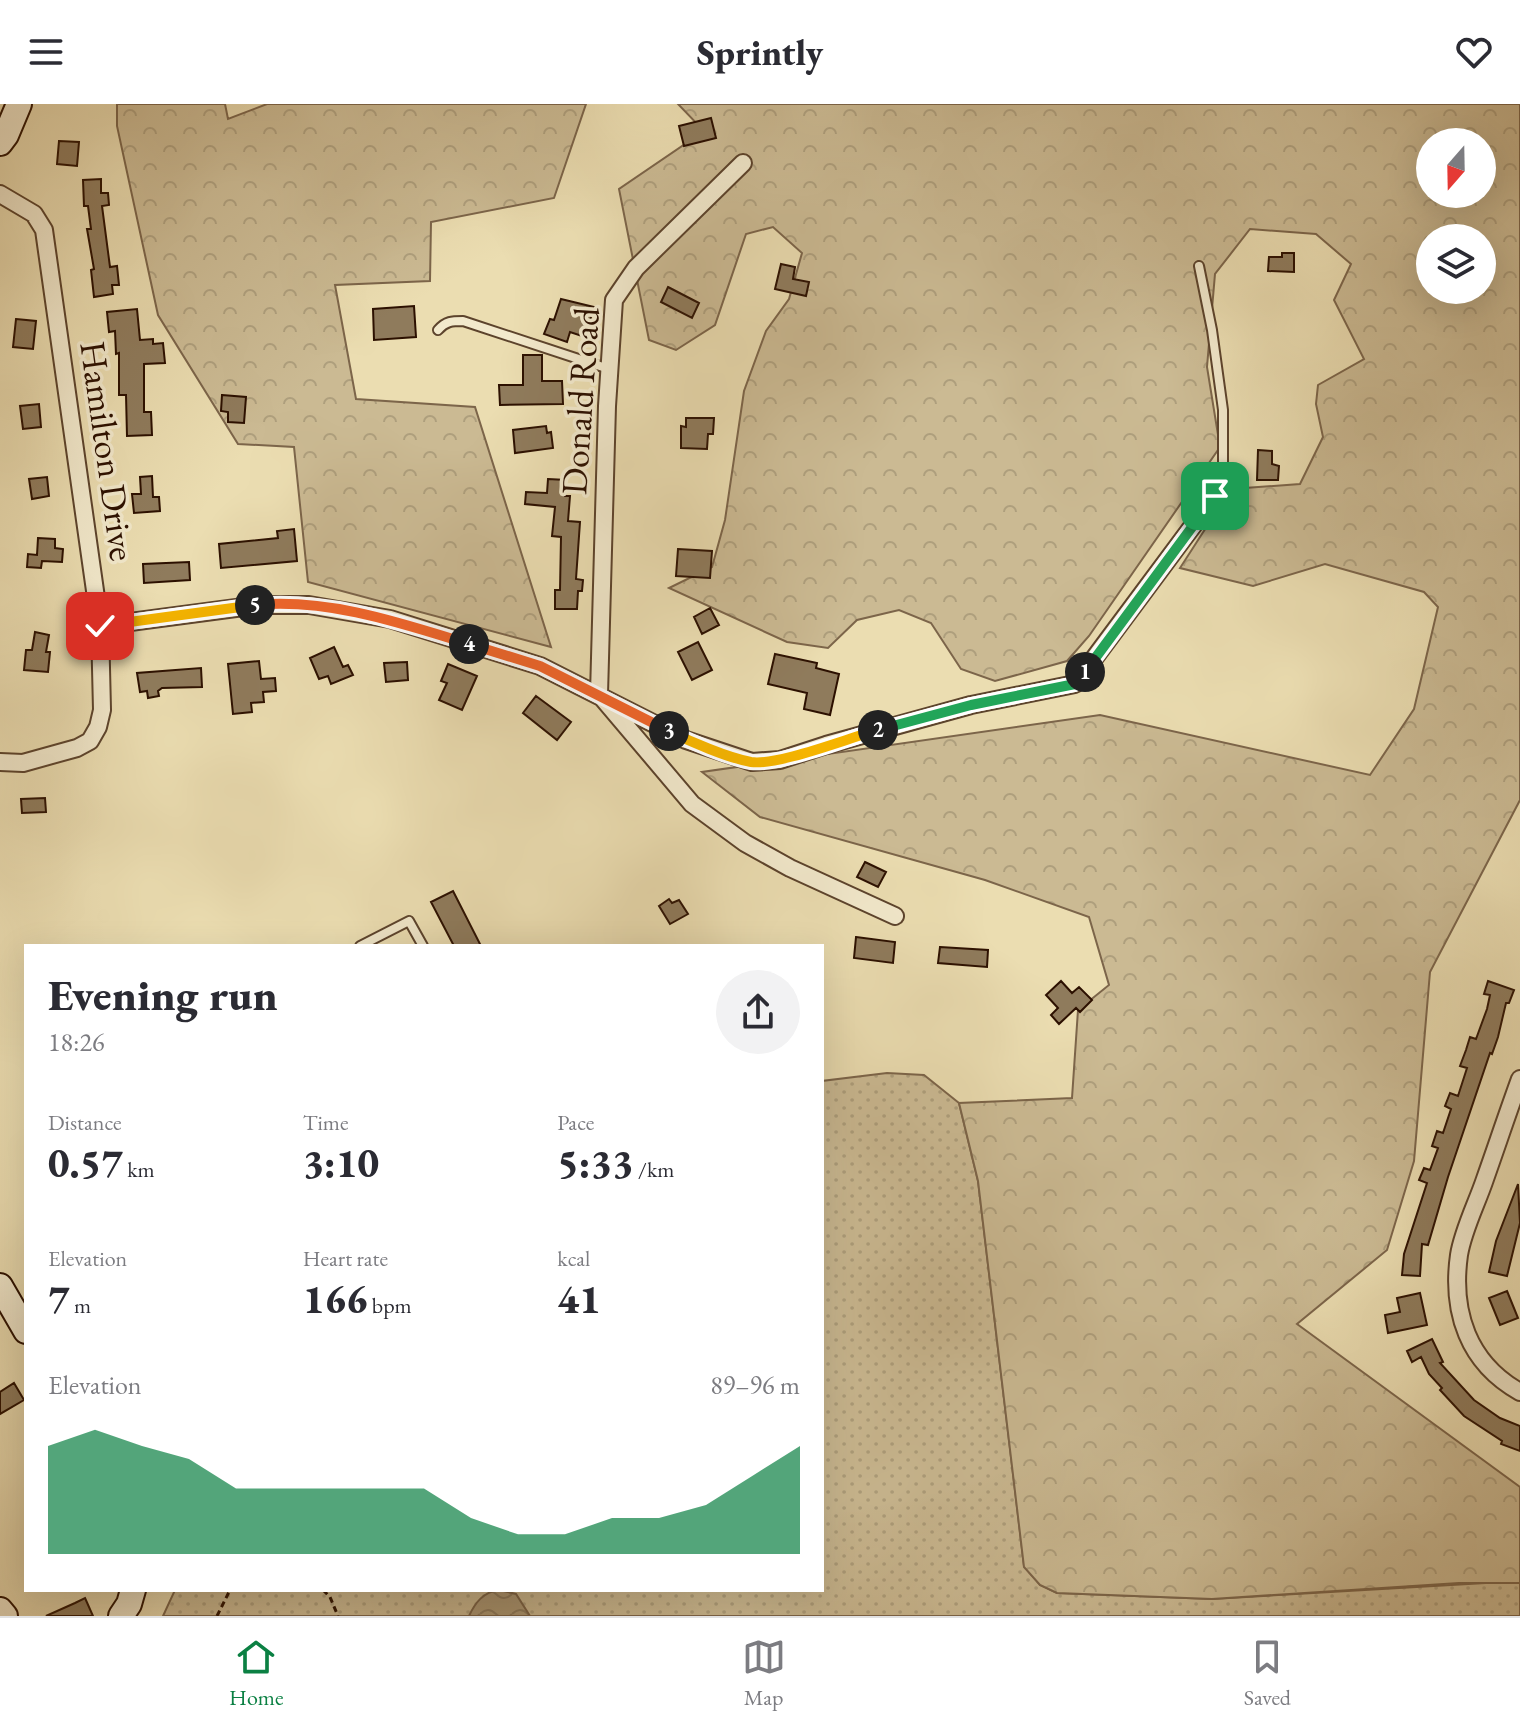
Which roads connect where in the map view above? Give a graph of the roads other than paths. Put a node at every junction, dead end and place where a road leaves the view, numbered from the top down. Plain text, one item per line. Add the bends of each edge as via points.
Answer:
1 (19, 104) edge
2 (0, 143) edge
3 (743, 163) dead end
4 (0, 194) edge
5 (1199, 266) dead end
6 (438, 330) dead end
7 (609, 369) junction
8 (1215, 496) joint
9 (100, 626) junction
10 (599, 694) junction
11 (0, 762) edge
12 (895, 916) dead end
13 (364, 944) edge
14 (422, 944) edge
15 (1520, 1079) edge
16 (0, 1286) edge
17 (24, 1320) edge
18 (1520, 1392) edge
19 (132, 1592) edge
20 (0, 1610) edge
21 (5, 1616) edge
22 (121, 1616) edge

1 - 2 street
3 - 7 street, Donald Road via 636,268 614,300
4 - 9 street, Hamilton Drive via 34,214 44,230
5 - 8 lane via 1223,410 1223,480
6 - 7 lane via 451,321 463,321
7 - 10 street, Donald Road
8 - 10 street via 1075,684 971,705 780,760 752,762 686,740
9 - 10 street via 259,605 309,605 390,619 540,666
9 - 11 street, Hamilton Drive via 102,710 90,741 58,755
10 - 12 street via 692,804 778,862
13 - 14 lane via 409,921
15 - 18 street via 1459,1253 1458,1285 1461,1321 1474,1350 1503,1383
16 - 17 street
19 - 22 street
20 - 21 street

